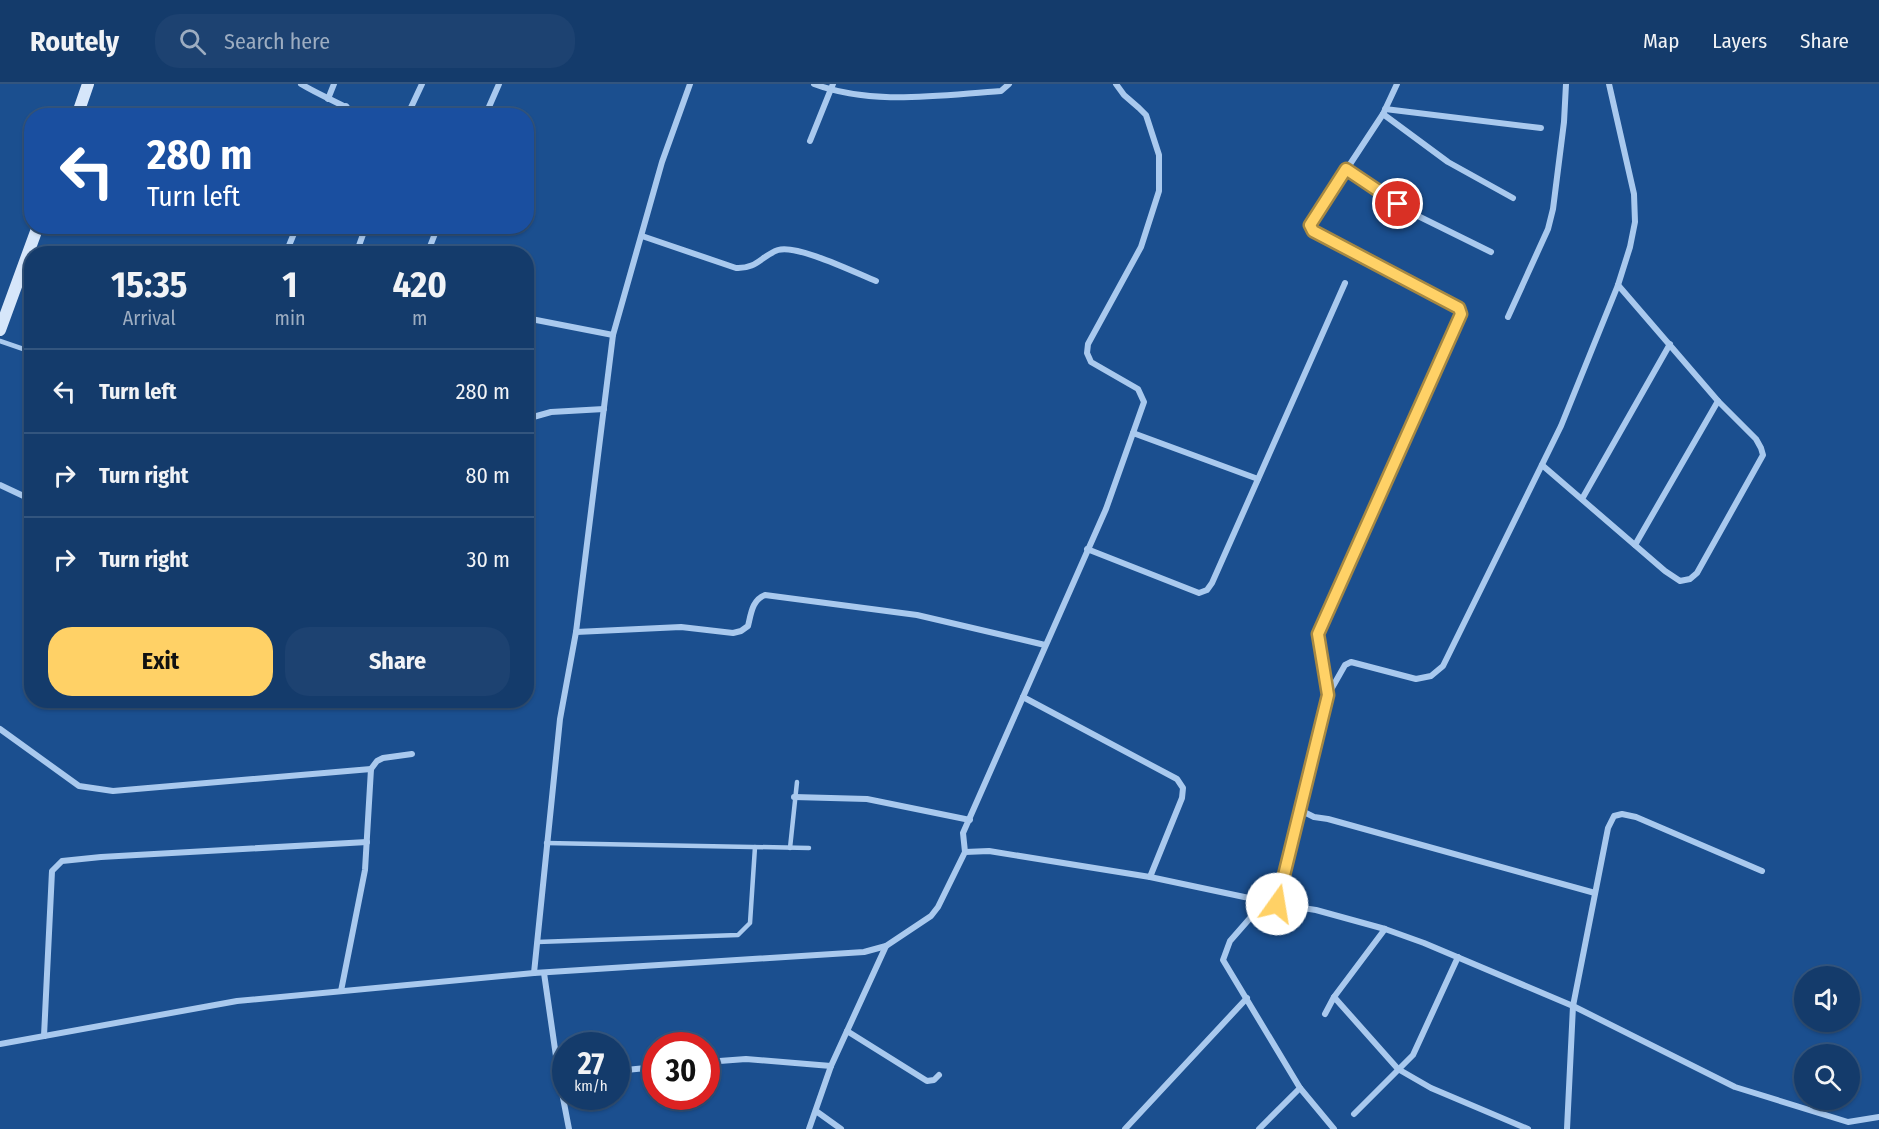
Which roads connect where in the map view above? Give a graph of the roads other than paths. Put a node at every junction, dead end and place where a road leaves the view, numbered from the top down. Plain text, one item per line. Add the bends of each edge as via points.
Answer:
1 (87, 84) edge
2 (301, 84) edge
3 (334, 84) edge
4 (422, 84) edge
5 (499, 84) edge
6 (690, 84) edge
7 (814, 84) edge
8 (1009, 84) edge
9 (1116, 84) edge
10 (1397, 84) edge
11 (1566, 84) edge
12 (1608, 84) edge
13 (831, 87) edge
14 (328, 99) junction
15 (346, 106) joint
16 (79, 108) edge
17 (349, 108) edge
18 (412, 108) edge
19 (488, 108) edge
20 (1384, 112) junction
21 (1541, 128) dead end
22 (810, 141) dead end
23 (1346, 169) junction
24 (1513, 198) dead end
25 (642, 236) junction
26 (1491, 252) dead end
27 (24, 264) edge
28 (876, 282) dead end
29 (1345, 283) dead end
30 (1618, 285) junction
31 (1508, 317) dead end
32 (534, 320) edge
33 (0, 330) edge
34 (614, 335) junction
35 (0, 341) edge
36 (1670, 344) junction
37 (24, 349) edge
38 (1718, 400) junction
39 (604, 409) junction
40 (534, 417) edge
41 (1133, 433) junction
42 (1542, 465) junction
43 (1258, 479) junction
44 (0, 485) edge
45 (24, 496) edge
46 (1582, 499) junction
47 (1635, 545) junction
48 (1087, 549) junction
49 (576, 632) junction
50 (1045, 645) junction
51 (1328, 695) junction
52 (1023, 697) junction
53 (0, 729) edge
54 (412, 754) dead end
55 (371, 769) junction
56 (797, 782) dead end
57 (794, 797) junction
58 (1300, 810) junction
59 (970, 820) junction
60 (367, 842) junction
61 (546, 843) junction
62 (755, 847) junction
63 (789, 848) junction
64 (809, 848) dead end
65 (965, 852) junction
66 (1762, 871) dead end
67 (1150, 877) junction
68 (1595, 893) junction
69 (1265, 901) junction
70 (1277, 904) junction
71 (1385, 929) junction
72 (537, 942) junction
73 (886, 946) junction
74 (1458, 957) junction
75 (534, 973) junction
76 (544, 973) junction
77 (341, 991) junction
78 (1334, 997) junction
79 (1247, 998) junction
80 (1573, 1006) junction
81 (1325, 1014) dead end
82 (847, 1031) junction
83 (554, 1032) edge
84 (44, 1036) junction
85 (0, 1044) edge
86 (720, 1061) edge
87 (831, 1066) junction
88 (1398, 1069) junction
89 (939, 1075) dead end
90 (1300, 1088) junction
91 (566, 1110) edge
92 (816, 1111) junction
93 (1354, 1114) dead end
94 (1879, 1117) edge
95 (569, 1129) edge
96 (809, 1129) edge
97 (841, 1129) edge
98 (1125, 1129) edge
99 (1259, 1129) edge
100 (1334, 1129) edge
101 (1528, 1129) edge
102 (1567, 1129) edge

1 - 16 main road
2 - 14 street
3 - 14 street
4 - 18 street
5 - 19 street
6 - 25 street via 662,162
7 - 13 street
8 - 13 street via 1001,91 892,99
9 - 41 street via 1146,116 1159,155 1159,191 1141,247 1088,344 1087,353 1091,363 1138,389 1144,402
10 - 20 street
11 - 31 street via 1553,209 1548,229
12 - 30 street via 1634,194 1635,222
13 - 22 street
14 - 15 street
15 - 17 street
20 - 21 street
20 - 23 street
20 - 24 street via 1448,162
23 - 26 street via 1416,215
23 - 51 street via 1310,225 1311,230 1459,308 1461,314 1318,634
25 - 28 street via 745,269 780,249 803,252
25 - 34 street
27 - 33 main road
29 - 43 street
30 - 36 street
30 - 42 street
32 - 34 street
34 - 39 street
35 - 37 lane
36 - 38 street
36 - 46 street
38 - 47 street
38 - 47 street via 1756,439 1762,455 1697,573 1680,581
39 - 40 street
39 - 49 street
41 - 43 street
41 - 48 street
42 - 46 street
42 - 51 street via 1443,666 1431,676 1416,679 1351,662 1343,667
43 - 48 street via 1207,590 1199,593
44 - 45 street
46 - 47 street
48 - 50 street
49 - 50 street via 681,627 733,633 748,626 753,605 765,595 917,615
49 - 61 street via 560,719
50 - 52 street
51 - 58 street
52 - 59 street
52 - 67 street via 1177,779 1183,788 1182,798
53 - 55 street via 79,786 113,791
54 - 55 street via 383,758
55 - 60 street
56 - 57 lane
57 - 59 street via 867,799
57 - 63 lane
58 - 68 street
58 - 70 street
59 - 65 street via 963,834
60 - 77 street
60 - 84 street via 62,861 52,871
61 - 62 lane
61 - 72 street
62 - 63 lane
62 - 72 lane via 750,923 738,935
63 - 64 lane
65 - 67 street via 989,851
65 - 73 street via 931,916
66 - 68 street via 1622,814 1614,816 1608,828
67 - 69 street
68 - 80 street
69 - 70 street
69 - 79 street via 1230,941 1223,960
70 - 71 street
71 - 74 street
71 - 78 street
72 - 75 street
73 - 76 street via 864,952
73 - 82 street
74 - 80 street
74 - 88 street via 1413,1055
75 - 76 street
75 - 77 street
76 - 83 street
77 - 84 street via 237,1001
78 - 81 street
78 - 88 street
79 - 90 street
79 - 98 street
80 - 94 street via 1735,1087 1848,1122
80 - 102 street
82 - 87 street
82 - 89 street via 927,1081
84 - 85 street
86 - 87 street via 746,1059
87 - 92 street
88 - 93 street
88 - 101 street via 1431,1088
90 - 99 street
90 - 100 street
91 - 95 street
92 - 96 street
92 - 97 street

